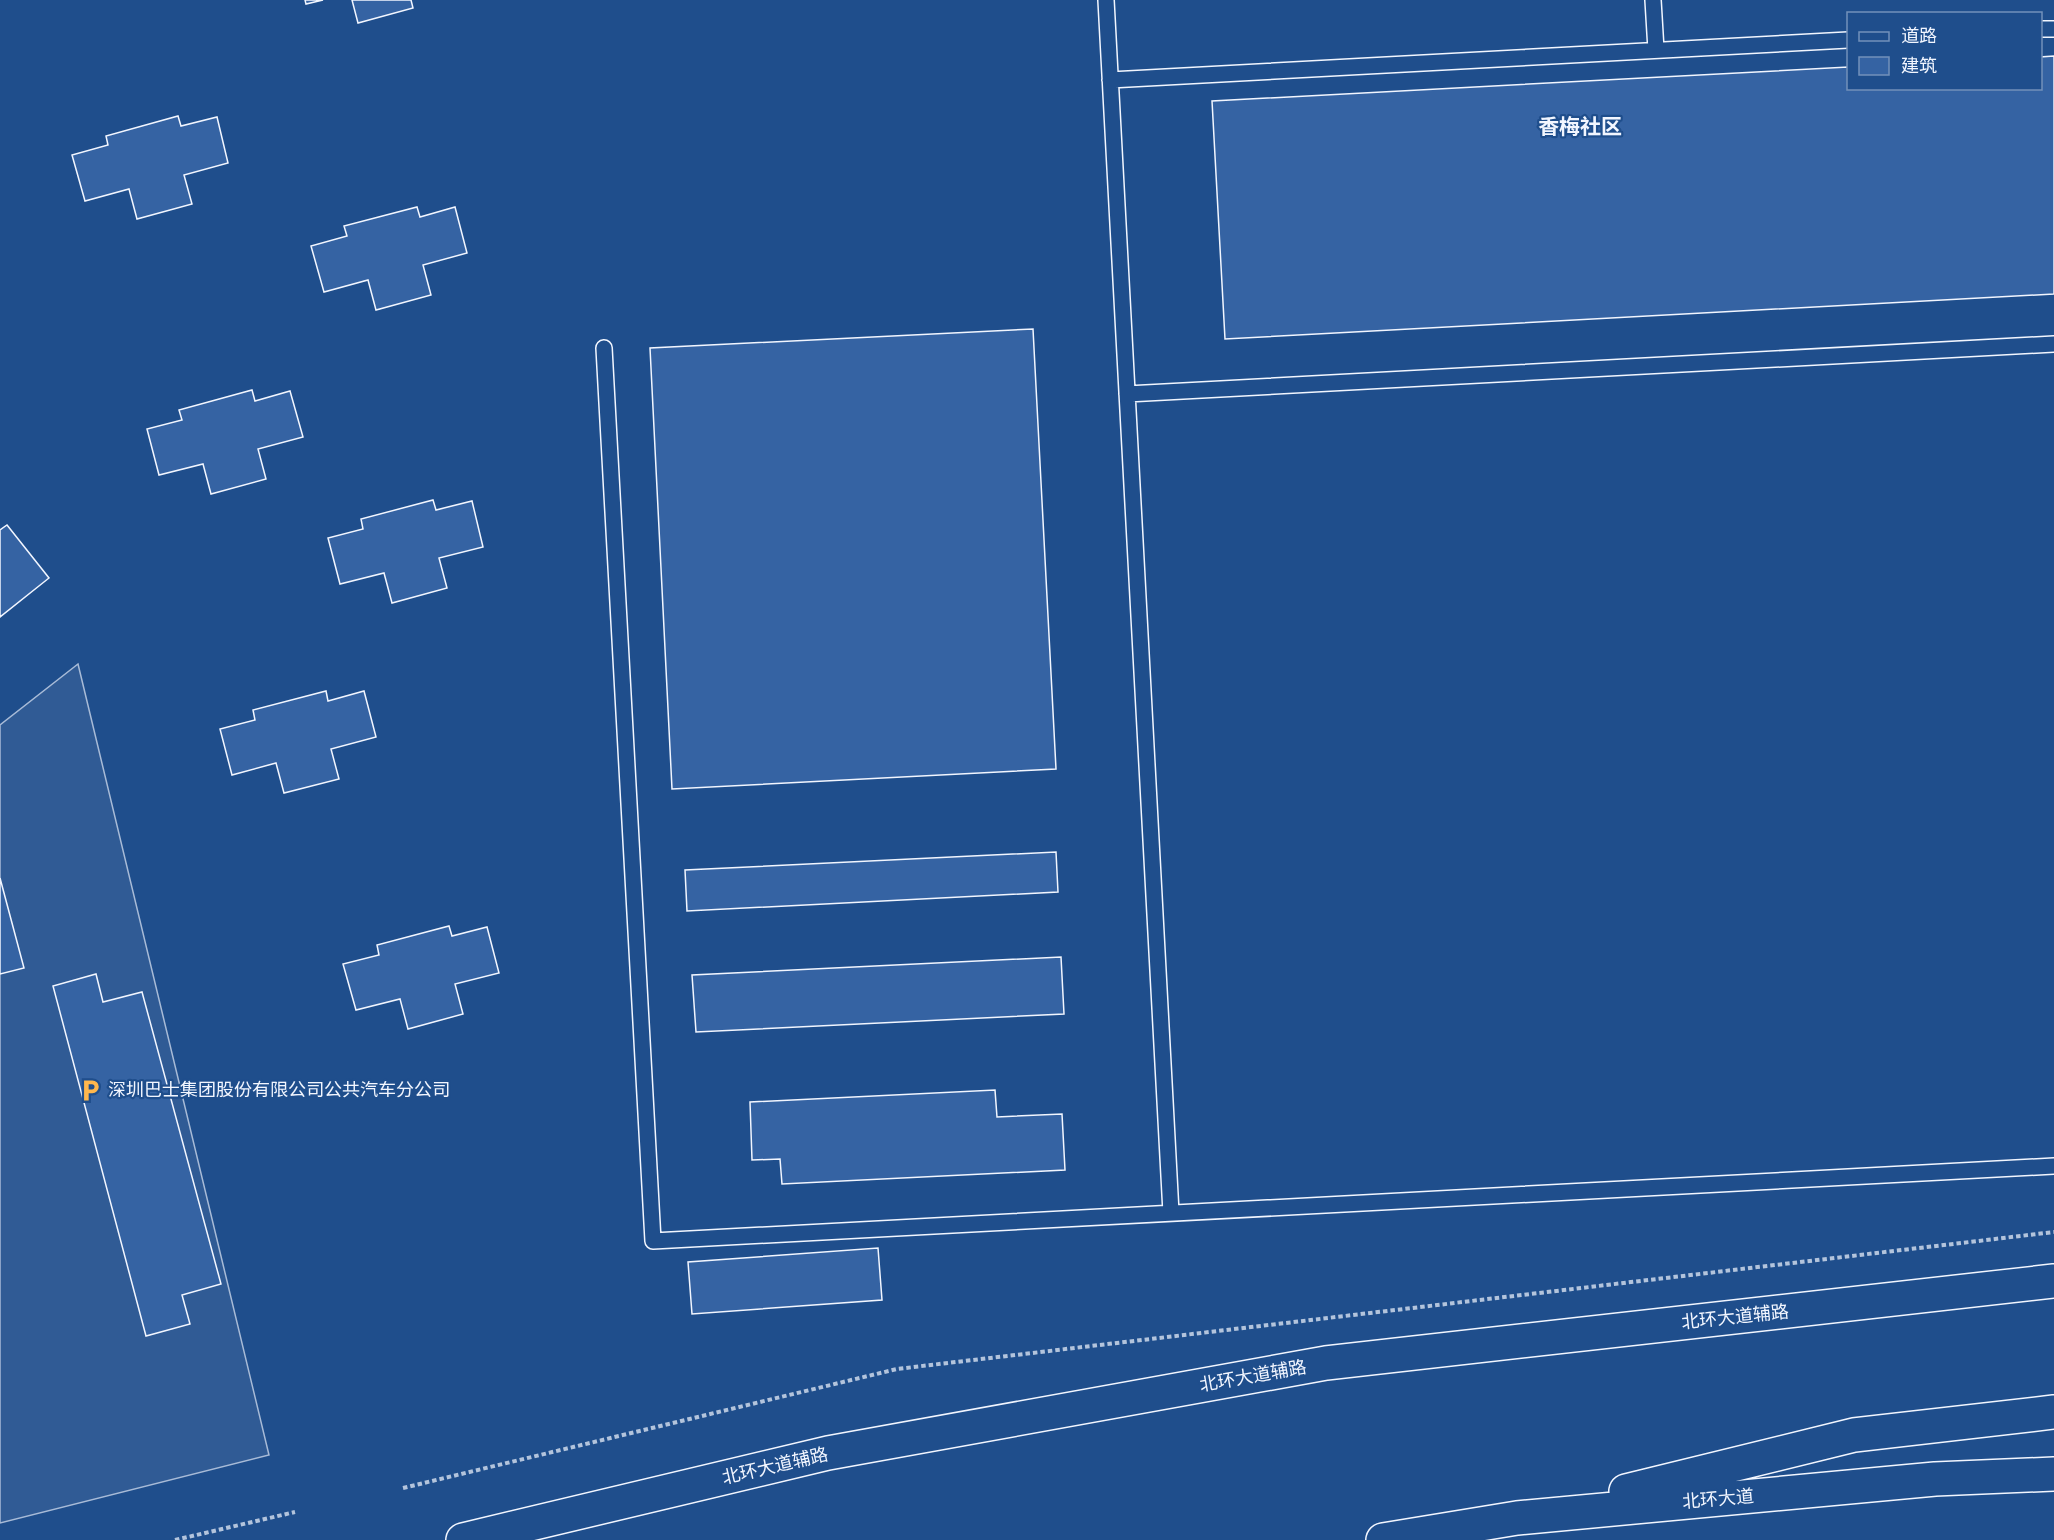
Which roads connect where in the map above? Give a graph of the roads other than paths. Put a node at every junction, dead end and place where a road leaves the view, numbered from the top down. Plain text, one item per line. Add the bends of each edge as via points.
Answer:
1 (1106, 0) edge
2 (1653, 0) edge
3 (1847, 40) edge
4 (1656, 50) junction
5 (1110, 80) junction
6 (2054, 344) edge
7 (604, 348) dead end
8 (1127, 394) junction
9 (2054, 1166) edge
10 (1172, 1213) junction
11 (2054, 1281) edge
12 (2054, 1412) edge
13 (2054, 1474) edge
14 (1517, 1518) junction
15 (463, 1540) edge
16 (1383, 1540) edge

1 - 5 lane
2 - 4 lane
3 - 4 lane
4 - 5 lane
5 - 8 lane
6 - 8 lane
7 - 10 lane via 653,1241
8 - 10 lane
9 - 10 lane
11 - 15 main road, 北环大道辅路 via 1326,1362 828,1453
12 - 14 main road via 1854,1435
13 - 14 main road, 北环大道 via 1935,1479
14 - 16 main road, 北环大道

